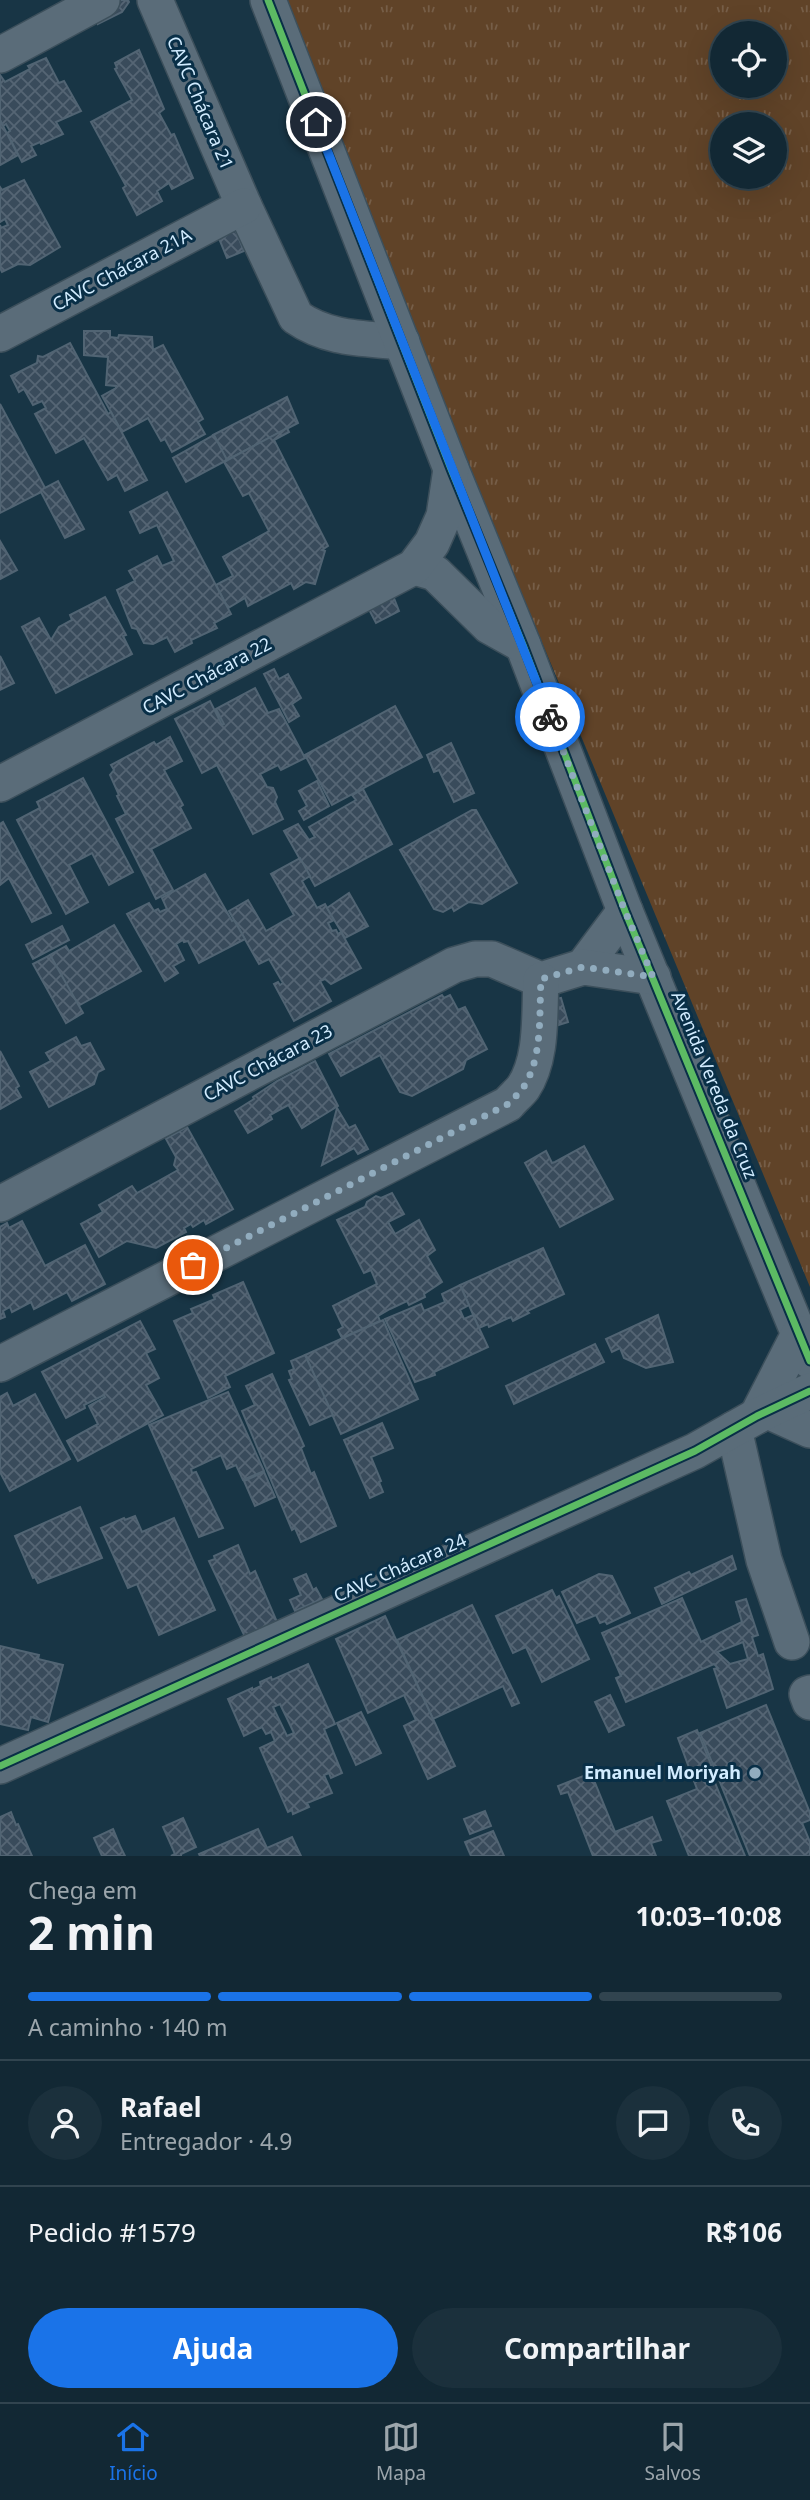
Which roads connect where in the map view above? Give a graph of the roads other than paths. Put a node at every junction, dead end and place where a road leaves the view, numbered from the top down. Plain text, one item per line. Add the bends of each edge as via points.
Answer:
1 (102, 0) edge
2 (155, 0) edge
3 (268, 0) edge
4 (0, 55) edge
5 (244, 205) junction
6 (0, 334) edge
7 (402, 342) junction
8 (451, 469) junction
9 (414, 567) junction
10 (523, 645) junction
11 (0, 784) edge
12 (625, 911) junction
13 (583, 967) junction
14 (653, 977) junction
15 (541, 979) junction
16 (0, 1204) edge
17 (805, 1347) edge
18 (0, 1364) edge
19 (810, 1391) edge
20 (753, 1419) junction
21 (810, 1430) edge
22 (792, 1642) dead end
23 (810, 1693) edge
24 (810, 1702) edge
25 (0, 1766) edge

1 - 4 street
2 - 5 street, CAVC Chácara 21
3 - 7 street, Avenida Vereda da Cruz
5 - 6 street, CAVC Chácara 21A
5 - 7 street, CAVC Chácara 21 via 296,317 329,335
7 - 8 street, Avenida Vereda da Cruz
8 - 9 street, CAVC Chácara 22 via 444,516
8 - 10 street, Avenida Vereda da Cruz
9 - 10 street via 435,573 489,626
9 - 11 street, CAVC Chácara 22
10 - 12 street, Avenida Vereda da Cruz
12 - 13 street
12 - 14 street, Avenida Vereda da Cruz
13 - 14 street
13 - 15 street
14 - 17 street, Avenida Vereda da Cruz
15 - 16 street, CAVC Chácara 23 via 492,959 454,965
15 - 18 street via 531,1070 508,1104
17 - 20 street
19 - 20 street, CAVC Chácara 24
20 - 21 street
20 - 22 street via 764,1560
20 - 25 street, CAVC Chácara 24 via 695,1451
23 - 24 street

